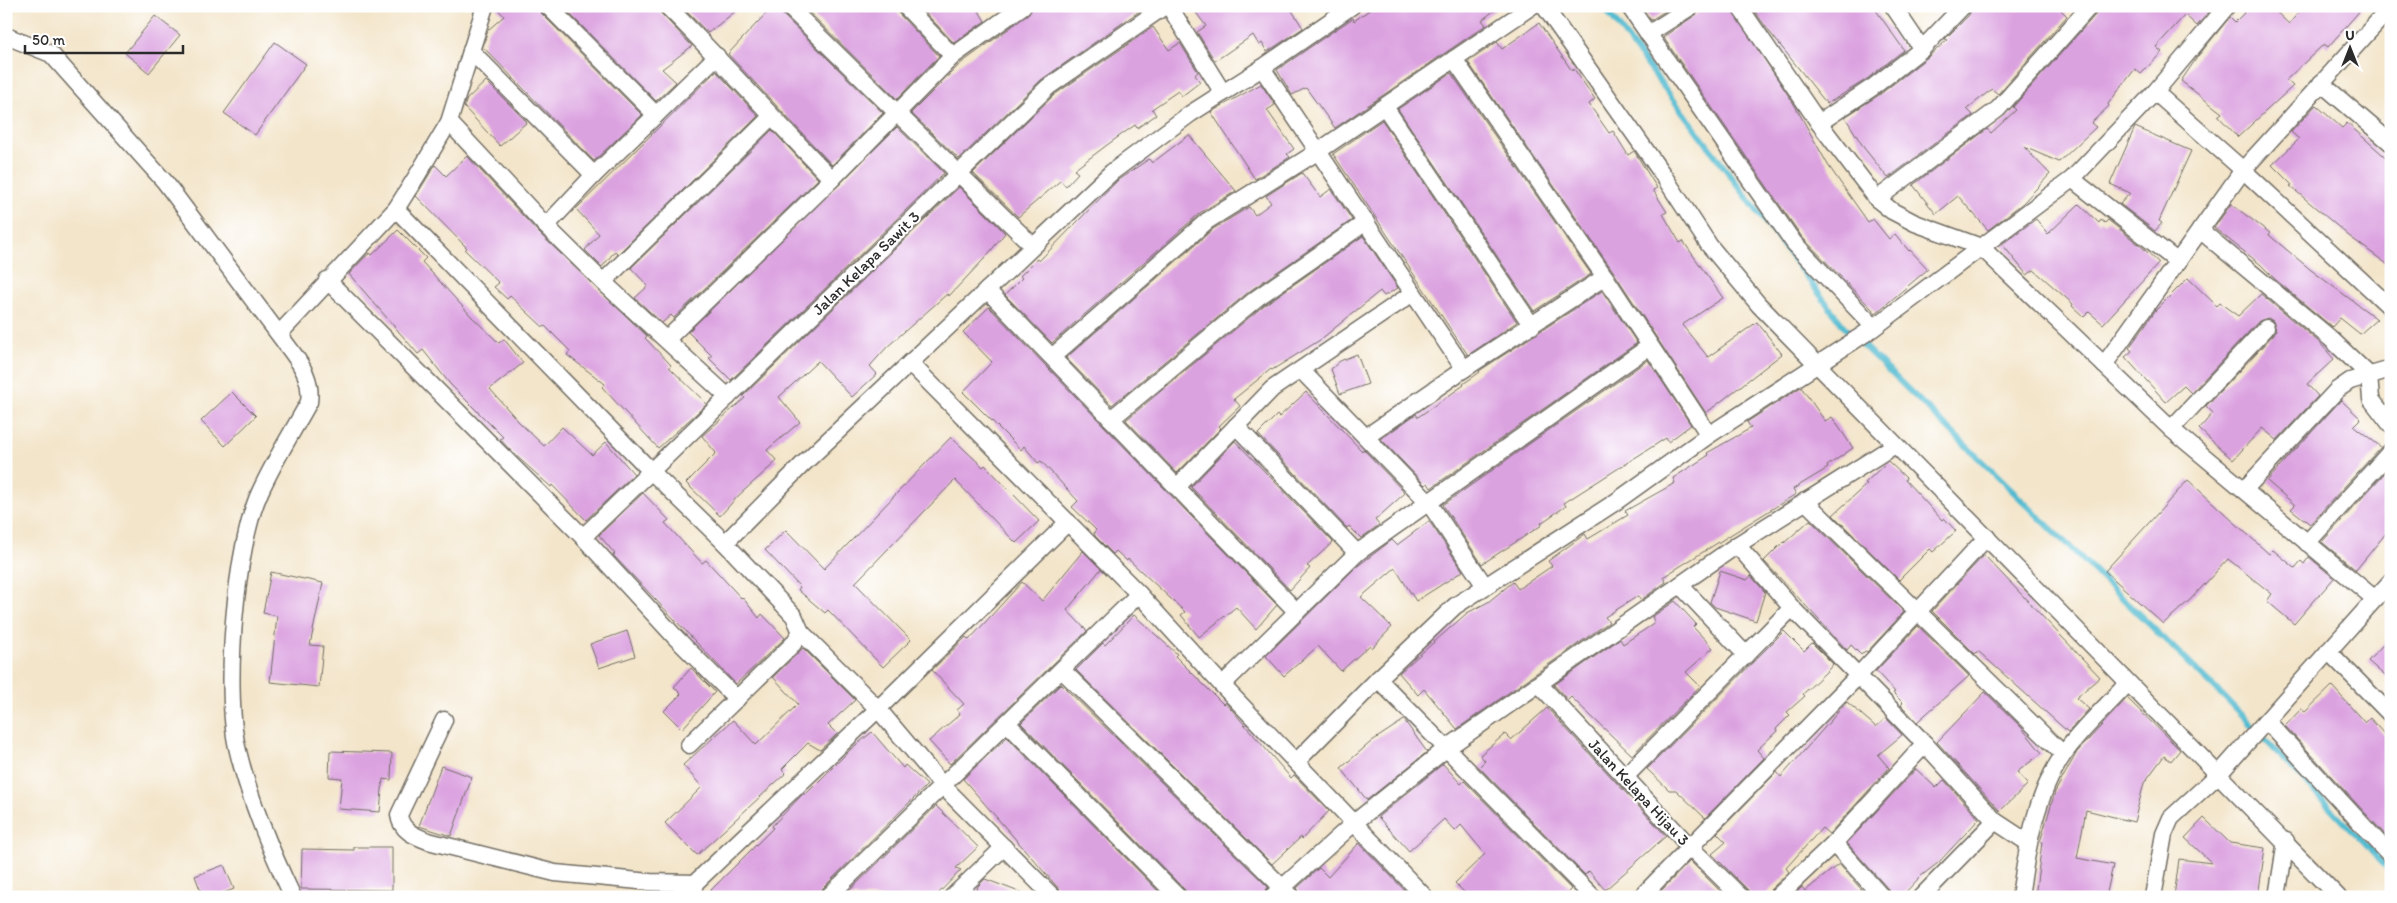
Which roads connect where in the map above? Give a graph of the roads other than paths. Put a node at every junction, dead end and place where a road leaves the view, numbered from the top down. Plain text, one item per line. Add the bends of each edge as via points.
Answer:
1 (485, 6) edge
2 (548, 6) edge
3 (667, 6) edge
4 (788, 6) edge
5 (905, 6) edge
6 (1023, 6) edge
7 (1165, 6) edge
8 (1169, 6) edge
9 (1352, 6) edge
10 (1532, 6) edge
11 (1544, 6) edge
12 (1628, 6) edge
13 (1692, 6) edge
14 (1740, 6) edge
15 (1893, 6) edge
16 (1963, 6) edge
17 (2228, 6) edge
18 (2088, 7) edge
19 (2391, 7) edge
20 (1648, 34) junction
21 (6, 36) edge
22 (1922, 49) junction
23 (471, 52) junction
24 (717, 56) junction
25 (952, 56) junction
26 (1454, 59) junction
27 (1262, 68) junction
28 (2322, 83) junction
29 (2155, 92) junction
30 (1223, 93) junction
31 (1384, 107) junction
32 (896, 113) junction
33 (656, 115) junction
34 (771, 118) junction
35 (449, 122) junction
36 (1819, 123) junction
37 (2391, 143) edge
38 (1317, 152) junction
39 (2242, 170) junction
40 (958, 173) junction
41 (594, 175) junction
42 (832, 179) junction
43 (2072, 179) junction
44 (1877, 199) junction
45 (396, 209) junction
46 (1366, 222) junction
47 (546, 226) junction
48 (2200, 230) junction
49 (1033, 246) junction
50 (1981, 247) junction
51 (2178, 262) junction
52 (1604, 277) junction
53 (327, 280) junction
54 (603, 282) junction
55 (988, 290) junction
56 (1414, 293) junction
57 (2391, 308) edge
58 (1532, 326) junction
59 (1873, 328) junction
60 (2266, 328) dead end
61 (278, 334) junction
62 (666, 339) junction
63 (1650, 346) junction
64 (1052, 357) junction
65 (1822, 362) junction
66 (910, 363) junction
67 (2104, 365) junction
68 (1464, 369) junction
69 (2391, 369) edge
70 (1301, 370) junction
71 (2369, 375) junction
72 (728, 397) junction
73 (1111, 419) junction
74 (2391, 425) edge
75 (1236, 426) junction
76 (2171, 429) junction
77 (1709, 435) junction
78 (1366, 437) junction
79 (1895, 445) junction
80 (2391, 451) edge
81 (651, 471) junction
82 (1177, 487) junction
83 (2244, 490) junction
84 (1805, 501) junction
85 (1428, 503) junction
86 (1068, 522) junction
87 (583, 537) junction
88 (1987, 537) junction
89 (725, 543) junction
90 (2307, 543) junction
91 (1737, 545) junction
92 (1357, 553) junction
93 (2391, 581) edge
94 (1680, 585) junction
95 (1485, 586) junction
96 (1139, 594) junction
97 (2374, 599) junction
98 (1792, 608) junction
99 (1296, 612) junction
100 (1917, 612) junction
101 (801, 632) junction
102 (2328, 651) junction
103 (1746, 655) junction
104 (1062, 670) junction
105 (1857, 677) junction
106 (1378, 679) junction
107 (2127, 684) junction
108 (1222, 685) junction
109 (1540, 685) junction
110 (737, 699) junction
111 (878, 709) junction
112 (2391, 715) edge
113 (444, 720) dead end
114 (1007, 722) junction
115 (2262, 725) junction
116 (1925, 744) junction
117 (688, 745) dead end
118 (1447, 748) junction
119 (2063, 754) junction
120 (1296, 761) junction
121 (2222, 770) junction
122 (1626, 777) junction
123 (943, 786) junction
124 (1995, 821) junction
125 (1354, 823) junction
126 (2286, 841) junction
127 (2027, 842) junction
128 (1834, 843) junction
129 (1004, 847) junction
130 (1690, 847) junction
131 (2391, 856) edge
132 (694, 890) edge
133 (1282, 894) edge
134 (293, 897) edge
135 (828, 897) edge
136 (952, 897) edge
137 (1053, 897) edge
138 (1178, 897) edge
139 (1425, 897) edge
140 (1593, 897) edge
141 (1641, 897) edge
142 (1741, 897) edge
143 (1777, 897) edge
144 (1882, 897) edge
145 (1921, 897) edge
146 (2020, 897) edge
147 (2153, 897) edge
148 (2277, 897) edge
149 (2338, 897) edge

1 - 23 street
2 - 33 street
3 - 24 street
4 - 32 street
5 - 25 street
6 - 25 street
7 - 40 street, Jalan Kelapa Sawit 3 via 1048,87
8 - 30 street
9 - 27 street
10 - 26 street
11 - 65 street via 1709,245 1759,305
12 - 20 street
13 - 20 street
14 - 36 street
15 - 22 street
16 - 22 street
17 - 29 street
18 - 44 street via 1998,109
19 - 28 street
20 - 59 street via 1794,243
21 - 61 street via 51,54 165,182
22 - 36 street
23 - 35 street
23 - 41 street
24 - 33 street
24 - 34 street
25 - 32 street
26 - 31 street
26 - 52 street
27 - 30 street
27 - 38 street
28 - 37 street
28 - 39 street
29 - 39 street
29 - 43 street
30 - 49 street via 1112,172
31 - 38 street
31 - 58 street
32 - 40 street
32 - 42 street
33 - 41 street
34 - 42 street
34 - 54 street
35 - 45 street
35 - 47 street
36 - 44 street
38 - 46 street
38 - 64 street via 1208,221
39 - 48 street
39 - 57 street
40 - 49 street
40 - 72 street, Jalan Kelapa Sawit 3
41 - 47 street
42 - 62 street
43 - 50 street
43 - 51 street
44 - 50 street via 1915,223
45 - 53 street
45 - 81 street
46 - 56 street
46 - 73 street via 1257,298
47 - 54 street
48 - 51 street
48 - 71 street via 2330,338
49 - 55 street
50 - 59 street
50 - 67 street
51 - 67 street
52 - 58 street
52 - 63 street
53 - 61 street
53 - 87 street
54 - 62 street
55 - 64 street
55 - 66 street
56 - 68 street
56 - 70 street
58 - 68 street
59 - 65 street
60 - 76 street
61 - 134 street via 302,367 311,392 309,402 260,493 245,543 234,626 233,717 237,747 266,838
62 - 72 street
63 - 77 street
63 - 85 street
64 - 73 street
65 - 77 street
65 - 79 street
66 - 86 street
66 - 89 street
67 - 76 street
68 - 78 street
69 - 71 street
70 - 75 street via 1272,389
70 - 78 street
71 - 74 street via 2371,400
71 - 83 street via 2350,381 2337,390
72 - 81 street, Jalan Kelapa Sawit 3
73 - 82 street
75 - 82 street
75 - 92 street
76 - 83 street
77 - 95 street via 1614,503
78 - 85 street
79 - 84 street
79 - 88 street
80 - 90 street
81 - 87 street, Jalan Kelapa Sawit 3
81 - 89 street
82 - 99 street
83 - 90 street
84 - 91 street
84 - 100 street
85 - 92 street
85 - 95 street
86 - 96 street
86 - 111 street
87 - 110 street
88 - 100 street
88 - 107 street
89 - 101 street via 794,616
90 - 97 street
91 - 94 street
91 - 98 street
92 - 99 street
93 - 97 street
94 - 103 street
94 - 109 street
95 - 106 street via 1455,606
96 - 104 street
96 - 108 street
97 - 102 street
98 - 103 street
98 - 105 street
99 - 108 street
100 - 105 street
100 - 119 street
101 - 110 street via 793,644
101 - 111 street
102 - 112 street
102 - 115 street
103 - 122 street
104 - 114 street
104 - 133 street
105 - 116 street
105 - 130 street
106 - 118 street
106 - 120 street
107 - 119 street
107 - 121 street
108 - 120 street
109 - 118 street
109 - 122 street, Jalan Kelapa Hijau 3
110 - 117 street
111 - 123 street
111 - 132 street
113 - 132 street via 399,815 400,822 411,834 556,873 650,882
114 - 123 street
114 - 138 street
115 - 121 street
115 - 131 street
116 - 124 street
116 - 128 street
118 - 125 street
118 - 140 street
119 - 127 street via 2049,780
120 - 125 street
121 - 126 street
121 - 147 street via 2171,818 2164,834
122 - 130 street, Jalan Kelapa Hijau 3
123 - 129 street
123 - 135 street
124 - 127 street
124 - 145 street
125 - 133 street
125 - 139 street
126 - 148 street
126 - 149 street
127 - 146 street
128 - 143 street
128 - 144 street
129 - 136 street
129 - 137 street
130 - 141 street
130 - 142 street, Jalan Kelapa Hijau 3

